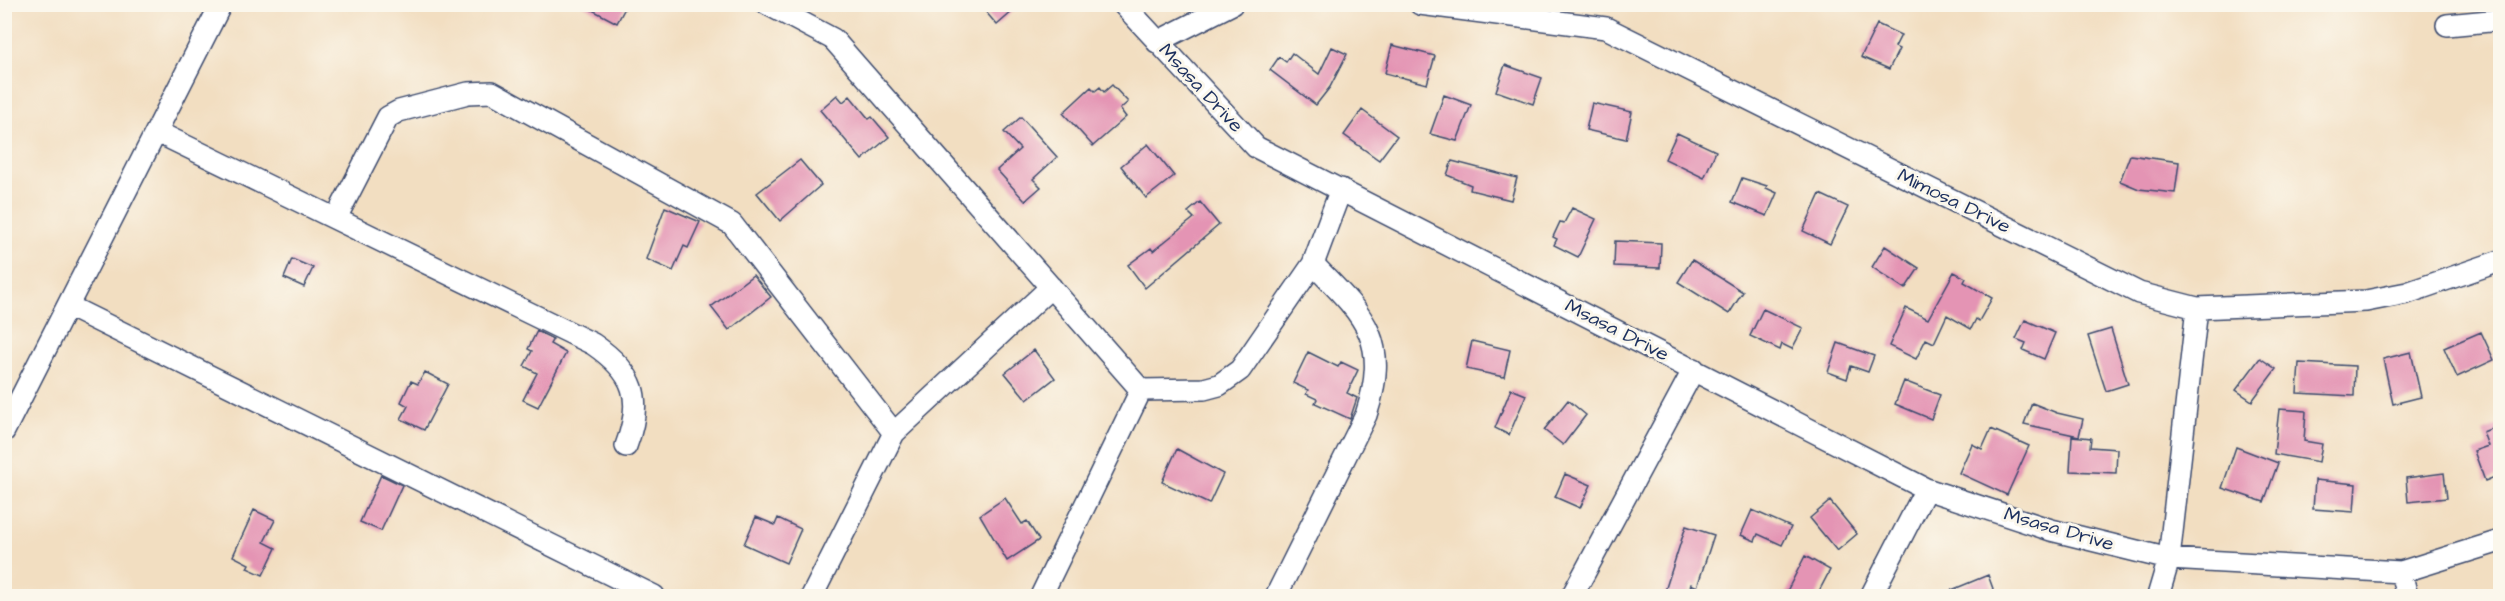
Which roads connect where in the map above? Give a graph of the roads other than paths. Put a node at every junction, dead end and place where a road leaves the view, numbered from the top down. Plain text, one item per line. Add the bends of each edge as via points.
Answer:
1 (221, 4) edge
2 (767, 4) edge
3 (1123, 4) edge
4 (1232, 4) edge
5 (1420, 4) edge
6 (2500, 20) edge
7 (2447, 25) dead end
8 (1157, 42) junction
9 (157, 132) junction
10 (1341, 189) junction
11 (336, 218) junction
12 (2500, 261) edge
13 (1312, 264) junction
14 (1051, 287) junction
15 (68, 306) junction
16 (2197, 308) junction
17 (1694, 369) junction
18 (1141, 390) junction
19 (4, 431) edge
20 (894, 433) junction
21 (626, 446) dead end
22 (1926, 489) junction
23 (2500, 541) edge
24 (2169, 559) junction
25 (2401, 572) junction
26 (654, 597) edge
27 (812, 597) edge
28 (1041, 597) edge
29 (1276, 597) edge
30 (1572, 597) edge
31 (1871, 597) edge
32 (2158, 597) edge
33 (2407, 597) edge

1 - 9 street
2 - 14 street via 833,39
3 - 8 street, Msasa Drive
4 - 8 street
5 - 16 street, Mimosa Drive via 1606,28 2139,293
6 - 7 street
8 - 10 street, Msasa Drive via 1256,147
9 - 11 street
9 - 15 street
10 - 13 street
10 - 17 street, Msasa Drive
11 - 20 street via 388,117 468,93 492,93 732,224
11 - 21 street via 610,355 634,390 636,410
12 - 16 street, Mimosa Drive via 2407,293 2366,301
13 - 18 street via 1231,378 1204,389
13 - 29 street via 1361,317 1372,336 1377,364 1366,415
14 - 18 street
14 - 20 street
15 - 19 street
15 - 26 street
16 - 24 street
17 - 22 street, Msasa Drive
17 - 30 street
18 - 28 street
20 - 27 street
22 - 24 street, Msasa Drive via 2051,530
22 - 31 street
23 - 25 street
24 - 25 street, Msasa Drive
24 - 32 street
25 - 33 street

